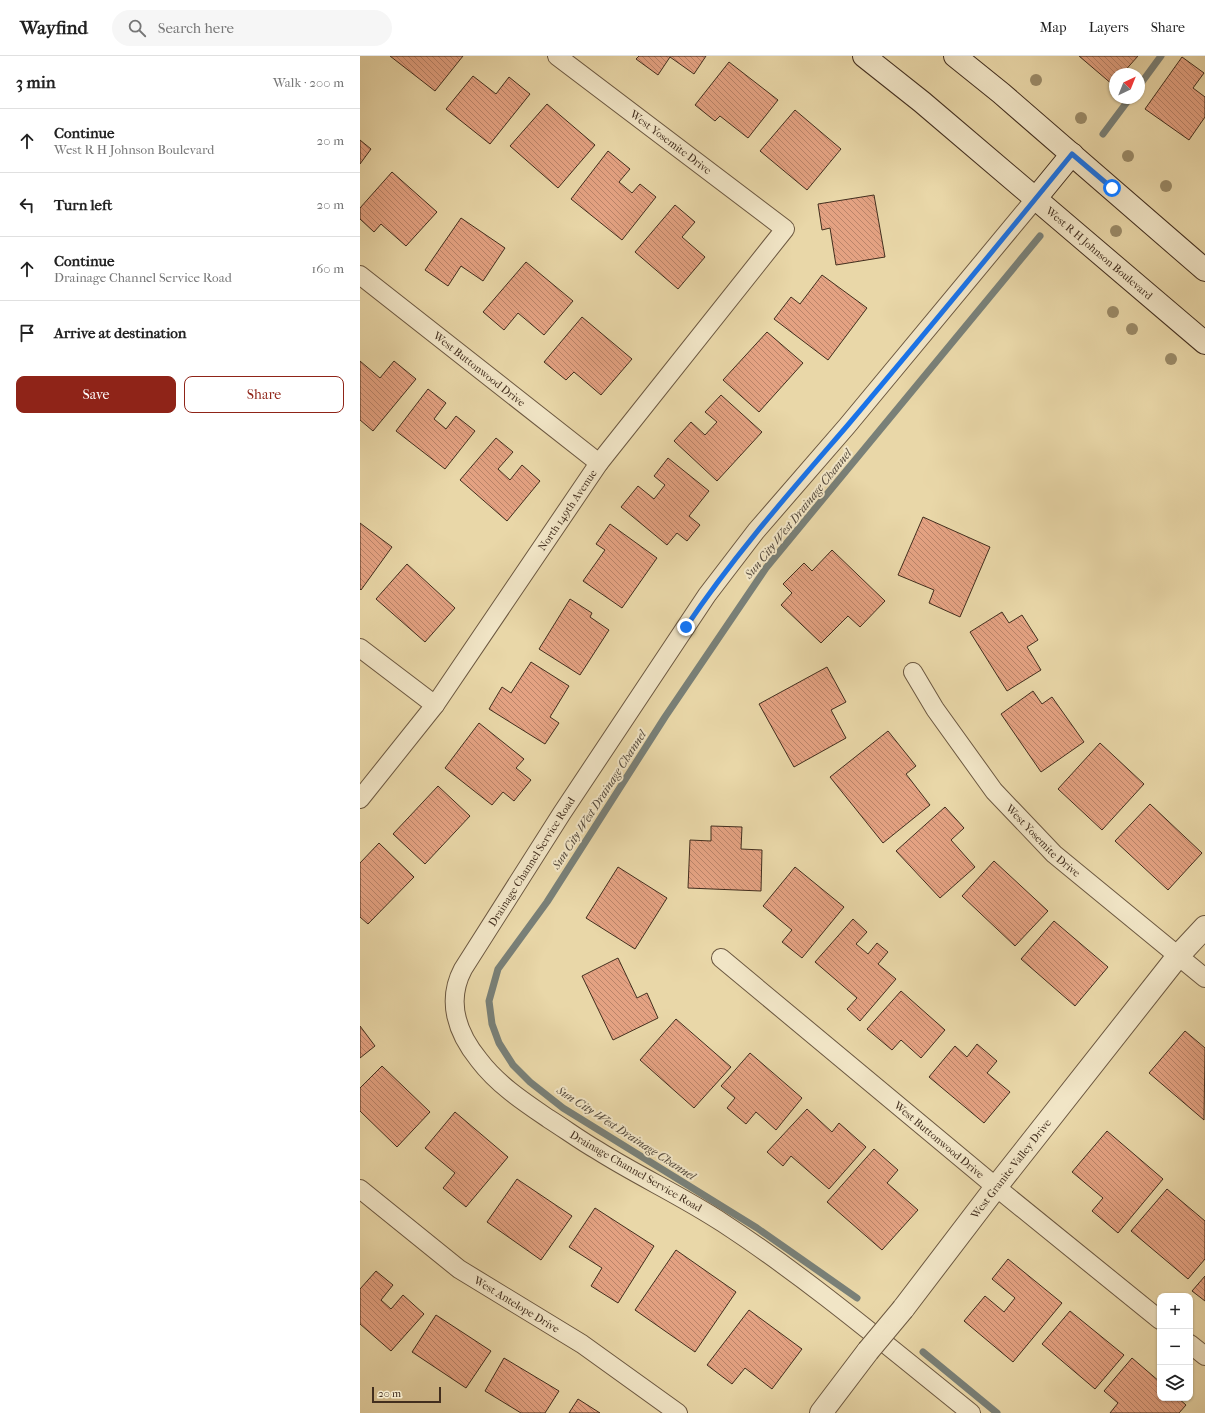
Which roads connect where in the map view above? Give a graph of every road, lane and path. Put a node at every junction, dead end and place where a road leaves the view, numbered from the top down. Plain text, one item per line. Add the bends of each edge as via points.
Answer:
1 (557, 56) edge
2 (864, 56) edge
3 (955, 56) edge
4 (1072, 154) junction
5 (1036, 198) junction
6 (785, 229) joint
7 (1205, 270) edge
8 (360, 275) edge
9 (1205, 343) edge
10 (599, 463) junction
11 (360, 648) edge
12 (913, 672) dead end
13 (435, 705) junction
14 (360, 799) edge
15 (1205, 927) edge
16 (1178, 956) junction
17 (721, 958) dead end
18 (1205, 978) edge
19 (996, 1187) junction
20 (360, 1189) edge
21 (1157, 1318) edge
22 (1193, 1346) edge
23 (1205, 1356) edge
24 (678, 1413) edge
25 (821, 1413) edge
26 (971, 1413) edge

1 - 6 street, West Yosemite Drive
2 - 5 main road, West R H Johnson Boulevard
3 - 4 main road
4 - 5 main road
4 - 7 main road
5 - 9 main road, West R H Johnson Boulevard
5 - 26 street, Drainage Channel Service Road via 847,426 756,531 707,595 562,813 471,956 456,981 454,996 457,1022 470,1047 478,1060 514,1096 597,1151 688,1200 778,1261 808,1282
6 - 10 street, North 149th Avenue
8 - 10 street, West Buttonwood Drive
10 - 13 street, North 149th Avenue
11 - 13 street
12 - 16 street, West Yosemite Drive via 935,710 994,791 1054,854
13 - 14 street, North 149th Avenue
15 - 16 main road, West Granite Valley Drive
16 - 18 street, West Yosemite Drive
16 - 19 main road, West Granite Valley Drive
17 - 19 street, West Buttonwood Drive
19 - 21 street, West Buttonwood Drive
19 - 25 main road, West Granite Valley Drive, bridge
20 - 24 street, West Antelope Drive via 459,1269 582,1344
22 - 23 street

